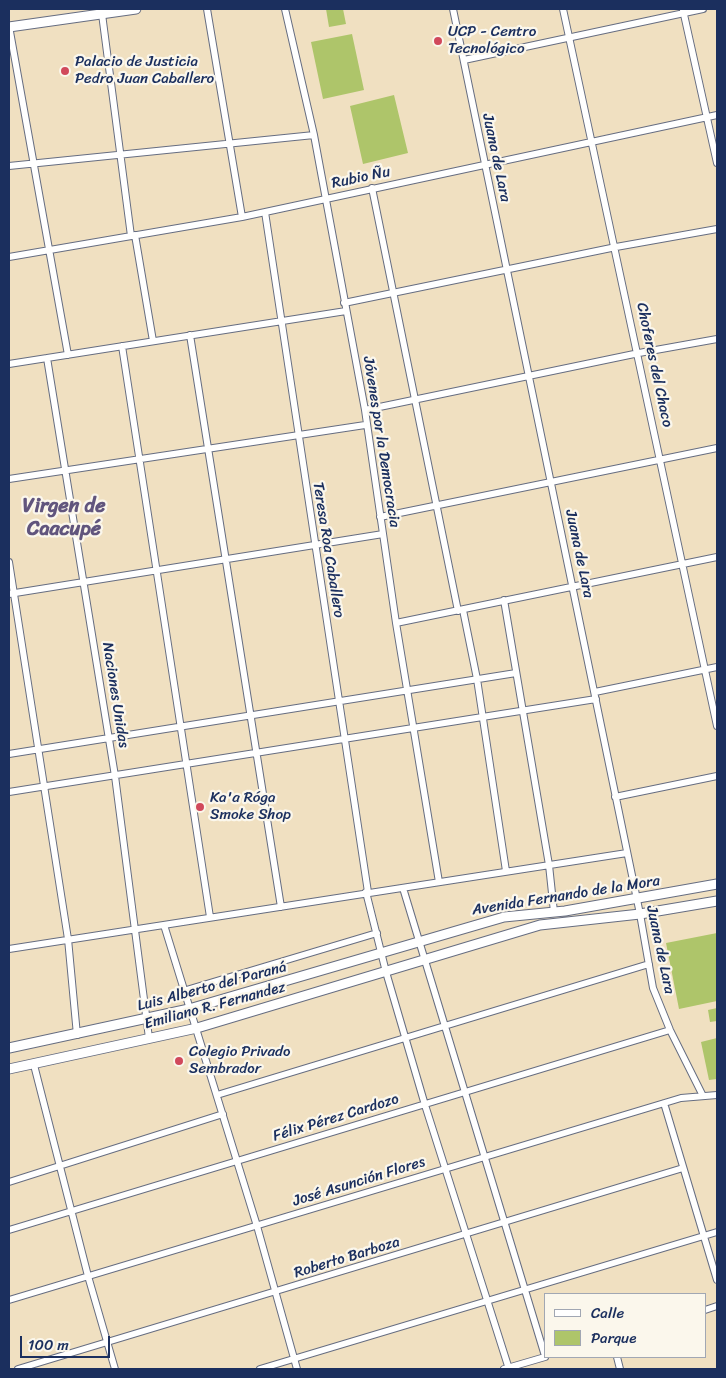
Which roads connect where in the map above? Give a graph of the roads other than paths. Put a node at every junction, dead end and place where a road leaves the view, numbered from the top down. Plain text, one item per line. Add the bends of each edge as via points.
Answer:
1 (136, 9) edge
2 (207, 9) edge
3 (285, 9) edge
4 (453, 9) edge
5 (563, 9) edge
6 (704, 9) edge
7 (683, 11) edge
8 (98, 12) edge
9 (9, 27) edge
10 (570, 37) junction
11 (464, 60) junction
12 (717, 116) edge
13 (707, 117) junction
14 (314, 135) junction
15 (593, 142) junction
16 (230, 145) junction
17 (120, 156) junction
18 (717, 163) edge
19 (34, 164) junction
20 (485, 165) junction
21 (9, 166) edge
22 (372, 188) junction
23 (326, 198) junction
24 (265, 212) junction
25 (242, 217) junction
26 (717, 229) edge
27 (133, 236) junction
28 (616, 247) junction
29 (50, 250) junction
30 (9, 257) edge
31 (506, 270) junction
32 (393, 295) junction
33 (344, 303) junction
34 (346, 311) junction
35 (281, 320) junction
36 (190, 335) junction
37 (717, 339) edge
38 (153, 341) junction
39 (122, 346) junction
40 (639, 353) junction
41 (68, 354) junction
42 (47, 358) junction
43 (9, 364) edge
44 (529, 376) junction
45 (415, 399) junction
46 (365, 410) junction
47 (365, 424) junction
48 (297, 434) junction
49 (209, 448) junction
50 (717, 448) edge
51 (139, 458) junction
52 (661, 459) junction
53 (65, 470) junction
54 (9, 479) edge
55 (551, 481) junction
56 (436, 504) junction
57 (380, 517) junction
58 (383, 534) junction
59 (314, 545) junction
60 (717, 557) edge
61 (225, 560) junction
62 (9, 562) edge
63 (682, 564) junction
64 (156, 571) junction
65 (84, 582) junction
66 (572, 587) junction
67 (11, 594) edge
68 (504, 600) junction
69 (460, 610) junction
70 (396, 624) junction
71 (717, 667) edge
72 (704, 669) junction
73 (516, 673) junction
74 (476, 679) junction
75 (408, 690) junction
76 (595, 695) junction
77 (340, 701) junction
78 (522, 710) junction
79 (250, 716) junction
80 (482, 716) junction
81 (414, 726) junction
82 (717, 726) edge
83 (179, 728) junction
84 (110, 738) junction
85 (345, 738) junction
86 (39, 749) junction
87 (256, 752) junction
88 (9, 754) edge
89 (185, 764) junction
90 (115, 776) junction
91 (717, 776) edge
92 (45, 787) junction
93 (9, 792) edge
94 (616, 797) junction
95 (627, 853) junction
96 (549, 864) junction
97 (506, 871) junction
98 (439, 882) junction
99 (717, 884) edge
100 (403, 888) junction
101 (367, 892) junction
102 (636, 899) junction
103 (717, 900) edge
104 (281, 906) junction
105 (554, 912) junction
106 (640, 914) junction
107 (210, 917) junction
108 (164, 925) junction
109 (135, 929) junction
110 (377, 933) junction
111 (68, 939) junction
112 (420, 942) junction
113 (9, 949) edge
114 (383, 954) junction
115 (426, 960) junction
116 (649, 964) junction
117 (386, 972) junction
118 (183, 991) junction
119 (189, 1009) junction
120 (145, 1019) junction
121 (445, 1026) junction
122 (197, 1028) junction
123 (670, 1030) junction
124 (77, 1035) junction
125 (150, 1038) junction
126 (406, 1038) junction
127 (9, 1048) edge
128 (34, 1065) junction
129 (9, 1070) edge
130 (466, 1092) junction
131 (217, 1095) junction
132 (717, 1095) edge
133 (703, 1096) junction
134 (664, 1103) junction
135 (425, 1105) junction
136 (223, 1114) junction
137 (486, 1157) junction
138 (238, 1161) junction
139 (59, 1166) junction
140 (683, 1168) junction
141 (445, 1169) junction
142 (9, 1182) edge
143 (71, 1211) junction
144 (506, 1223) junction
145 (257, 1226) junction
146 (9, 1230) edge
147 (717, 1232) edge
148 (465, 1235) junction
149 (703, 1236) junction
150 (88, 1276) junction
151 (717, 1280) edge
152 (525, 1290) junction
153 (276, 1292) junction
154 (9, 1300) edge
155 (486, 1302) junction
156 (107, 1344) junction
157 (544, 1354) edge
158 (544, 1357) edge
159 (294, 1359) junction
160 (18, 1369) edge
161 (115, 1369) edge
162 (260, 1369) edge
163 (297, 1369) edge
164 (507, 1369) edge

1 - 8 main road
2 - 16 street
3 - 14 street, Jóvenes por la Democracia
4 - 11 street, Juana de Lara
5 - 10 street, Choferes del Chaco
6 - 7 street
7 - 10 street
7 - 13 street
8 - 9 main road
8 - 17 street
9 - 19 street
10 - 11 street
10 - 15 street, Choferes del Chaco
11 - 20 street, Juana de Lara
12 - 13 street, Rubio Ñu
13 - 15 street, Rubio Ñu
13 - 18 street
14 - 16 street
14 - 23 street, Jóvenes por la Democracia
15 - 20 street, Rubio Ñu
15 - 28 street, Choferes del Chaco
16 - 17 street
16 - 25 street
17 - 19 street
17 - 27 street
19 - 21 street
19 - 29 street
20 - 22 street, Rubio Ñu
20 - 31 street, Juana de Lara
22 - 23 street, Rubio Ñu
22 - 32 street
23 - 24 street, Rubio Ñu
23 - 33 street, Jóvenes por la Democracia
24 - 25 street, Rubio Ñu
24 - 35 street, Teresa Roa Caballero
25 - 27 street, Rubio Ñu
26 - 28 street
27 - 29 street, Rubio Ñu
27 - 38 street
28 - 31 street
28 - 40 street, Choferes del Chaco
29 - 30 street, Rubio Ñu
29 - 41 street
31 - 32 street
31 - 44 street, Juana de Lara
32 - 33 street
32 - 45 street
33 - 34 street, Jóvenes por la Democracia
34 - 35 street
34 - 46 street, Jóvenes por la Democracia
35 - 36 street
35 - 48 street, Teresa Roa Caballero
36 - 38 street
36 - 49 street
37 - 40 street
38 - 39 street
39 - 41 street
39 - 51 street
40 - 44 street
40 - 52 street, Choferes del Chaco
41 - 42 street
42 - 43 street
42 - 53 street, Naciones Unidas
44 - 45 street
44 - 55 street, Juana de Lara
45 - 46 street
45 - 56 street
46 - 47 street, Jóvenes por la Democracia
47 - 48 street
47 - 57 street, Jóvenes por la Democracia
48 - 49 street
48 - 59 street, Teresa Roa Caballero
49 - 51 street
49 - 61 street
50 - 52 street
51 - 53 street
51 - 64 street
52 - 55 street
52 - 63 street, Choferes del Chaco
53 - 54 street
53 - 65 street, Naciones Unidas
55 - 56 street
55 - 66 street, Juana de Lara
56 - 57 street
56 - 69 street
57 - 58 street, Jóvenes por la Democracia
58 - 59 street
58 - 70 street, Jóvenes por la Democracia
59 - 61 street
59 - 77 street, Teresa Roa Caballero
60 - 63 street
61 - 64 street
61 - 79 street
62 - 67 street
63 - 66 street
63 - 72 street, Choferes del Chaco
64 - 65 street
64 - 83 street
65 - 67 street
65 - 84 street, Naciones Unidas
66 - 68 street
66 - 76 street, Juana de Lara
67 - 86 street
68 - 69 street
68 - 73 street
69 - 70 street
69 - 74 street
70 - 75 street, Jóvenes por la Democracia
71 - 72 street
72 - 76 street
72 - 82 street, Choferes del Chaco
73 - 74 street
73 - 78 street
74 - 75 street
74 - 80 street
75 - 77 street
75 - 81 street, Jóvenes por la Democracia
76 - 78 street
76 - 94 street, Juana de Lara
77 - 79 street
77 - 85 street, Teresa Roa Caballero
78 - 80 street
78 - 96 street
79 - 83 street
79 - 87 street
80 - 81 street
80 - 97 street
81 - 85 street
81 - 98 street, Jóvenes por la Democracia
83 - 84 street
83 - 89 street
84 - 86 street
84 - 90 street, Naciones Unidas
85 - 87 street
85 - 101 street, Teresa Roa Caballero
86 - 88 street
86 - 92 street
87 - 89 street
87 - 104 street
89 - 90 street
89 - 107 street
90 - 92 street
90 - 109 street, Naciones Unidas
91 - 94 street
92 - 93 street
92 - 111 street
94 - 95 street, Juana de Lara
95 - 96 street
95 - 102 street, Juana de Lara
96 - 97 street
96 - 105 street
97 - 98 street
98 - 100 street
99 - 102 main road, Avenida Fernando de la Mora
100 - 101 street
100 - 112 street
101 - 104 street
101 - 110 street, Teresa Roa Caballero
102 - 105 main road, Avenida Fernando de la Mora
102 - 106 street, Juana de Lara
103 - 106 main road, Avenida Fernando de la Mora
104 - 107 street
105 - 112 main road, Avenida Fernando de la Mora via 504,917
106 - 115 main road, Avenida Fernando de la Mora via 540,924
106 - 116 street, Juana de Lara
107 - 108 street
108 - 109 street
108 - 118 street
109 - 111 street
109 - 120 street, Naciones Unidas
110 - 114 street, Teresa Roa Caballero
110 - 118 street
111 - 113 street
111 - 124 street
112 - 114 main road, Luis Alberto del Paraná
112 - 115 street
114 - 117 street, Teresa Roa Caballero
114 - 119 main road, Luis Alberto del Paraná
115 - 117 main road, Emiliano R. Fernandez
115 - 121 street
116 - 121 street
116 - 123 street, Juana de Lara via 653,988
117 - 122 main road, Emiliano R. Fernandez
117 - 126 street, Teresa Roa Caballero
118 - 119 street
119 - 120 main road, Luis Alberto del Paraná
119 - 122 street
120 - 124 main road, Luis Alberto del Paraná
120 - 125 street, Naciones Unidas
121 - 126 street
121 - 130 street
122 - 125 main road, Emiliano R. Fernandez
122 - 131 street
123 - 130 street, Félix Pérez Cardozo
123 - 133 street, Juana de Lara
124 - 127 main road, Luis Alberto del Paraná
125 - 128 main road, Emiliano R. Fernandez
126 - 131 street
126 - 135 street, Teresa Roa Caballero
128 - 129 main road, Emiliano R. Fernandez
128 - 139 street
130 - 135 street, Félix Pérez Cardozo
130 - 137 street
131 - 136 street
132 - 133 street, José Asunción Flores
133 - 134 street, José Asunción Flores
134 - 137 street, José Asunción Flores
134 - 140 street
135 - 138 street, Félix Pérez Cardozo
135 - 141 street, Teresa Roa Caballero
136 - 138 street
136 - 139 street
137 - 141 street, José Asunción Flores
137 - 144 street
138 - 143 street, Félix Pérez Cardozo
138 - 145 street
139 - 142 street
139 - 143 street
140 - 144 street, Roberto Barboza
140 - 149 street
141 - 145 street, José Asunción Flores
141 - 148 street, Teresa Roa Caballero
143 - 146 street, Félix Pérez Cardozo
143 - 150 street
144 - 148 street, Roberto Barboza
144 - 152 street
145 - 150 street, José Asunción Flores
145 - 153 street
147 - 149 street
148 - 153 street, Roberto Barboza
148 - 155 street, Teresa Roa Caballero
149 - 151 street
149 - 152 street
150 - 154 street, José Asunción Flores
150 - 156 street
152 - 155 street
152 - 157 street
153 - 156 street, Roberto Barboza
153 - 159 street
155 - 159 street
155 - 164 street, Teresa Roa Caballero
156 - 160 street, Roberto Barboza
156 - 161 street
158 - 164 street
159 - 162 street
159 - 163 street

